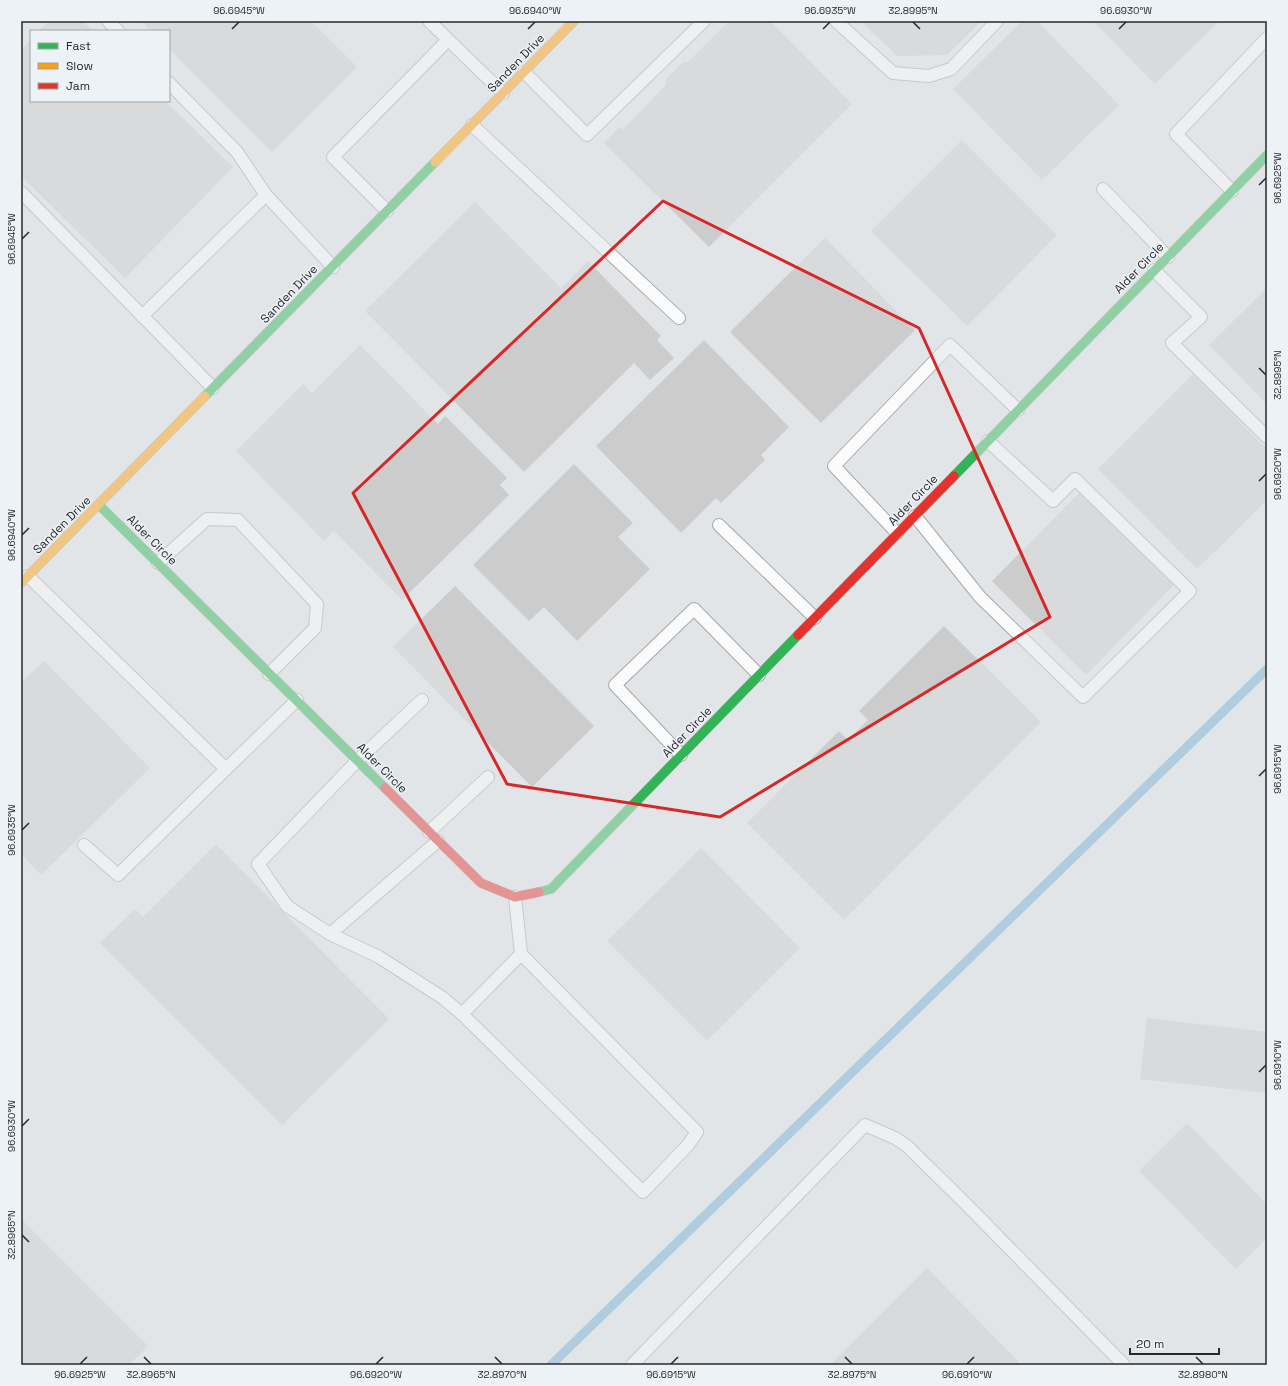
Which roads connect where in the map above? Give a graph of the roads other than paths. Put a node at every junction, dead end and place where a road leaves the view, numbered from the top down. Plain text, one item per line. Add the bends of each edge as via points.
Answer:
1 (108, 21) edge
2 (429, 21) edge
3 (574, 21) edge
4 (704, 21) edge
5 (836, 21) edge
6 (997, 21) edge
7 (117, 30) edge
8 (1267, 38) edge
9 (448, 40) junction
10 (524, 72) junction
11 (170, 84) edge
12 (503, 93) junction
13 (472, 124) junction
14 (1267, 155) edge
15 (1103, 189) dead end
16 (1232, 191) junction
17 (21, 192) edge
18 (266, 195) junction
19 (387, 211) junction
20 (1168, 257) junction
21 (333, 267) junction
22 (1154, 270) junction
23 (142, 316) junction
24 (679, 318) dead end
25 (213, 388) junction
26 (1018, 410) junction
27 (1267, 437) edge
28 (988, 441) junction
29 (99, 505) junction
30 (915, 516) junction
31 (719, 525) dead end
32 (897, 533) junction
33 (158, 563) junction
34 (24, 580) edge
35 (815, 618) junction
36 (269, 674) junction
37 (759, 675) junction
38 (296, 700) junction
39 (422, 700) dead end
40 (681, 755) junction
41 (357, 761) junction
42 (226, 769) junction
43 (488, 777) dead end
44 (434, 836) junction
45 (84, 845) dead end
46 (515, 897) junction
47 (330, 934) junction
48 (521, 954) junction
49 (462, 1014) junction
50 (632, 1365) edge
51 (1124, 1365) edge

1 - 7 lane
2 - 9 lane
3 - 10 street, Sanden Drive
4 - 10 lane via 587,135
5 - 6 lane via 893,73 929,76 951,70
8 - 16 lane via 1176,134
9 - 12 lane
9 - 19 lane via 333,157
10 - 12 street, Sanden Drive
11 - 18 lane via 237,152
12 - 13 street, Sanden Drive
13 - 19 street, Sanden Drive
13 - 24 lane
14 - 16 street, Alder Circle
15 - 20 lane
16 - 20 street, Alder Circle
17 - 23 lane
18 - 21 lane
18 - 23 lane
19 - 21 street, Sanden Drive
20 - 22 street, Alder Circle
21 - 25 street, Sanden Drive
22 - 26 street, Alder Circle
22 - 27 lane via 1201,317 1172,343
23 - 25 lane
25 - 29 street, Sanden Drive
26 - 28 street, Alder Circle
26 - 32 lane via 950,345 834,466
28 - 30 street, Alder Circle
28 - 30 lane via 1052,501 1075,479 1190,591 1083,697 980,597
29 - 33 street, Alder Circle
29 - 34 street, Sanden Drive
30 - 32 street, Alder Circle
31 - 35 lane
32 - 35 street, Alder Circle
33 - 36 street, Alder Circle
33 - 36 lane via 207,520 238,520 317,604 315,628
34 - 42 lane
35 - 37 street, Alder Circle
36 - 38 street, Alder Circle
37 - 40 street, Alder Circle
37 - 40 lane via 694,609 615,685
38 - 41 street, Alder Circle
38 - 42 lane
39 - 41 lane
40 - 46 street, Alder Circle via 551,889
41 - 44 street, Alder Circle
41 - 47 lane via 258,864 287,906
42 - 45 lane via 118,875
43 - 44 lane
44 - 46 street, Alder Circle via 481,883
44 - 47 lane
46 - 48 lane
47 - 49 lane via 379,957 443,998
48 - 49 lane
48 - 49 lane via 697,1132 688,1145 643,1192
50 - 51 lane via 865,1125 907,1146

